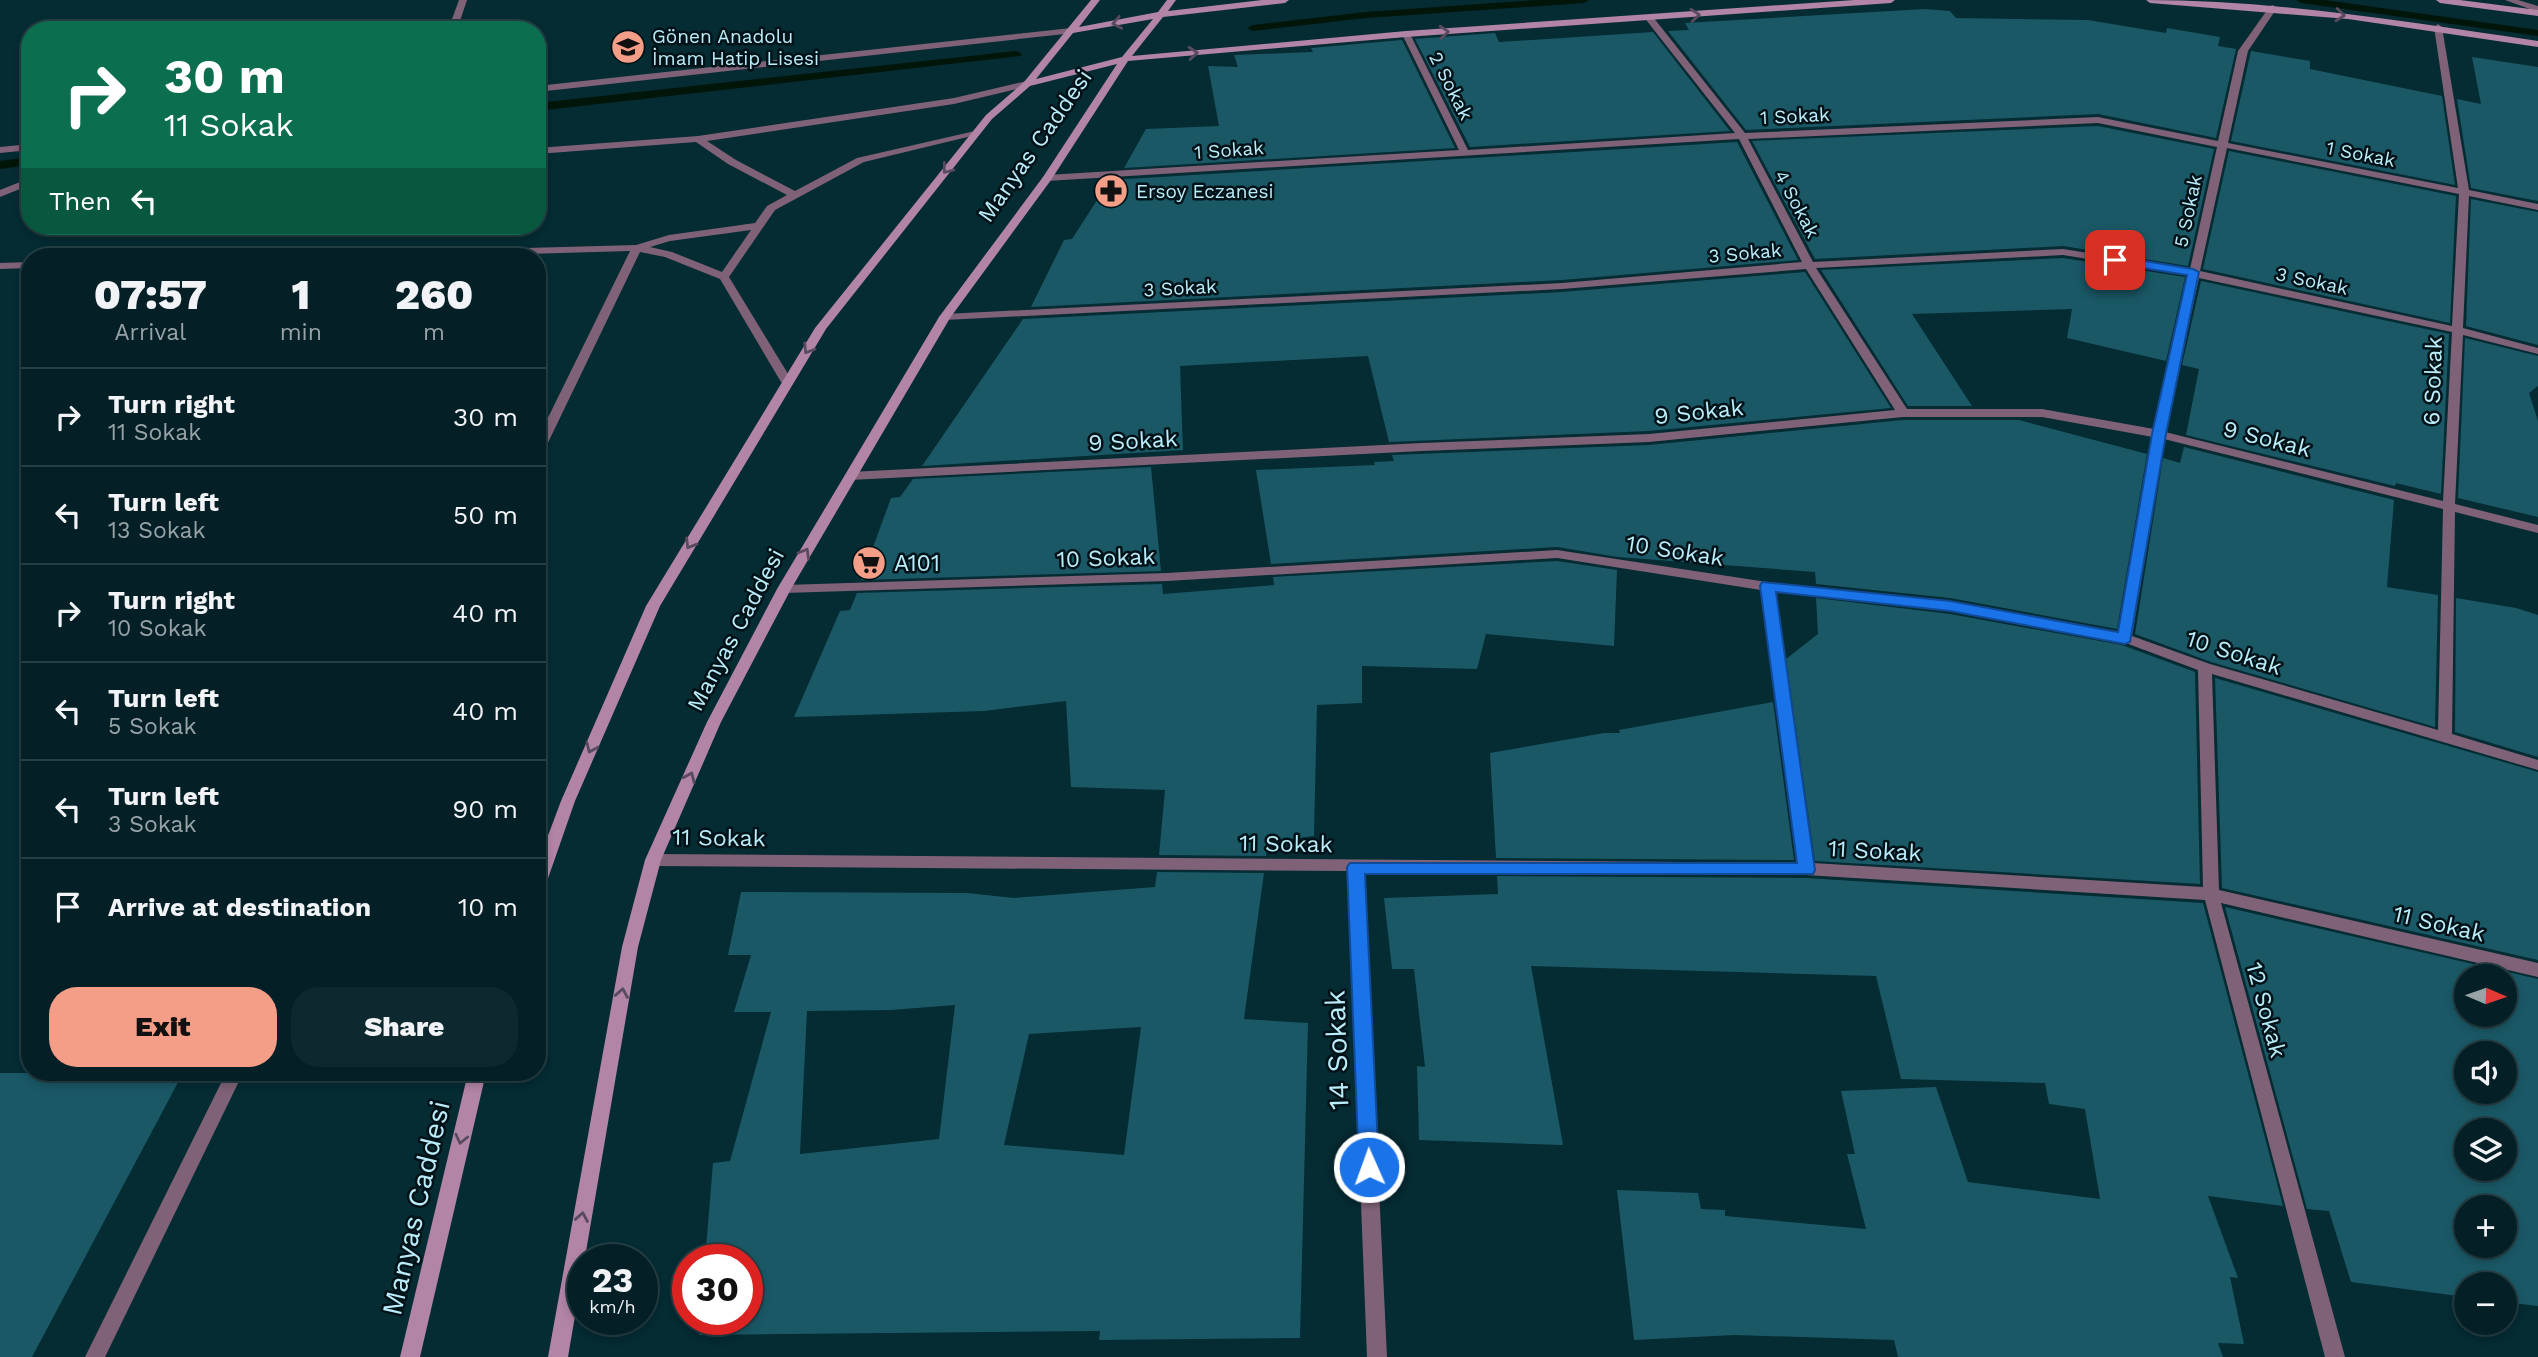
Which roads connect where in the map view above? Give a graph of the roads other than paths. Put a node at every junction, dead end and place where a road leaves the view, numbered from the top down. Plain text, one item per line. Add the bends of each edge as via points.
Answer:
1 (463, 0) edge
2 (1096, 0) edge
3 (1172, 0) edge
4 (1285, 0) edge
5 (1891, 0) edge
6 (2150, 0) edge
7 (2440, 0) edge
8 (2509, 0) edge
9 (2273, 8) junction
10 (2538, 11) edge
11 (1163, 14) junction
12 (1650, 19) junction
13 (455, 21) edge
14 (2438, 27) junction
15 (1071, 31) junction
16 (1406, 34) junction
17 (2538, 44) edge
18 (1125, 59) junction
19 (1027, 84) junction
20 (546, 88) edge
21 (975, 134) junction
22 (1742, 136) junction
23 (698, 139) junction
24 (2221, 144) junction
25 (21, 148) edge
26 (0, 150) edge
27 (546, 150) edge
28 (1465, 153) junction
29 (1047, 178) junction
30 (21, 185) edge
31 (2464, 192) junction
32 (0, 194) edge
33 (794, 195) junction
34 (2538, 207) edge
35 (759, 226) junction
36 (637, 248) junction
37 (546, 251) edge
38 (21, 265) edge
39 (1809, 265) junction
40 (0, 266) edge
41 (2193, 272) junction
42 (724, 277) junction
43 (945, 317) junction
44 (2456, 330) junction
45 (2538, 351) edge
46 (787, 383) junction
47 (1903, 413) junction
48 (2159, 434) junction
49 (546, 435) edge
50 (850, 476) junction
51 (2449, 506) junction
52 (2538, 529) edge
53 (1767, 586) junction
54 (784, 589) junction
55 (2125, 638) junction
56 (2205, 667) junction
57 (2445, 738) junction
58 (2538, 765) edge
59 (653, 860) junction
60 (546, 862) edge
61 (1356, 867) junction
62 (1807, 870) junction
63 (2211, 894) junction
64 (2538, 970) edge
65 (230, 1081) edge
66 (475, 1081) edge
67 (95, 1357) edge
68 (410, 1357) edge
69 (558, 1357) edge
70 (1377, 1357) edge
71 (2335, 1357) edge

1 - 13 street
2 - 15 main road, Manyas Caddesi
3 - 11 main road, Manyas Caddesi
4 - 11 main road
12 -> 5 main road
6 - 9 main road
7 - 10 main road
8 - 10 street
9 -> 14 main road
9 - 24 street, 5 Sokak via 2243,51
11 -> 15 main road
11 - 18 main road, Manyas Caddesi
16 -> 12 main road
12 - 22 street, 4 Sokak
14 - 17 main road
14 - 31 street, 6 Sokak
15 - 19 main road, Manyas Caddesi
15 - 20 street
18 -> 16 main road
16 - 28 street, 2 Sokak
18 - 19 main road
18 - 29 main road, Manyas Caddesi
19 - 21 main road, Manyas Caddesi
19 - 23 street via 954,100
21 - 33 street via 861,160
21 -> 46 main road, Manyas Caddesi via 821,328
22 - 24 street, 1 Sokak via 2098,120
22 - 28 street, 1 Sokak
22 - 39 street, 4 Sokak
23 - 27 street
23 - 33 street
24 - 31 street, 1 Sokak
24 - 41 street, 5 Sokak
25 - 26 street
28 - 29 street, 1 Sokak
29 - 43 main road, Manyas Caddesi
30 - 32 street
31 - 34 street, 1 Sokak
31 - 44 street, 6 Sokak
33 - 35 street via 771,208
35 - 36 street via 669,238
35 - 42 street
36 - 37 street
36 - 42 street via 668,254
36 - 49 street
38 - 40 street
39 - 41 street, 3 Sokak via 2063,252
39 - 43 street, 3 Sokak via 1562,286
39 - 47 street, 4 Sokak
41 - 44 street, 3 Sokak
41 - 48 street, 5 Sokak
42 - 46 street
43 - 50 main road, Manyas Caddesi
44 - 45 street, 3 Sokak
44 - 51 street, 6 Sokak
46 -> 60 main road, Manyas Caddesi via 653,606
47 - 48 street, 9 Sokak via 2042,414
47 - 50 street, 9 Sokak via 1649,438
48 - 51 street, 9 Sokak
48 - 55 street, 5 Sokak
54 -> 50 main road, Manyas Caddesi
51 - 52 street, 9 Sokak
51 - 57 street, 6 Sokak
53 - 54 street, 10 Sokak via 1557,554 1167,577
53 - 55 street, 10 Sokak via 1950,606
53 - 62 street
59 -> 54 main road, Manyas Caddesi via 714,722
55 - 56 street, 10 Sokak
56 - 57 street, 10 Sokak
56 - 63 street, 12 Sokak
57 - 58 street, 10 Sokak
59 - 61 street, 11 Sokak
69 -> 59 main road, Manyas Caddesi via 630,947
61 - 62 street, 11 Sokak
61 - 70 street, 14 Sokak
62 - 63 street, 11 Sokak
63 - 64 street, 11 Sokak
63 - 71 street, 12 Sokak
65 - 67 street
66 -> 68 main road, Manyas Caddesi

